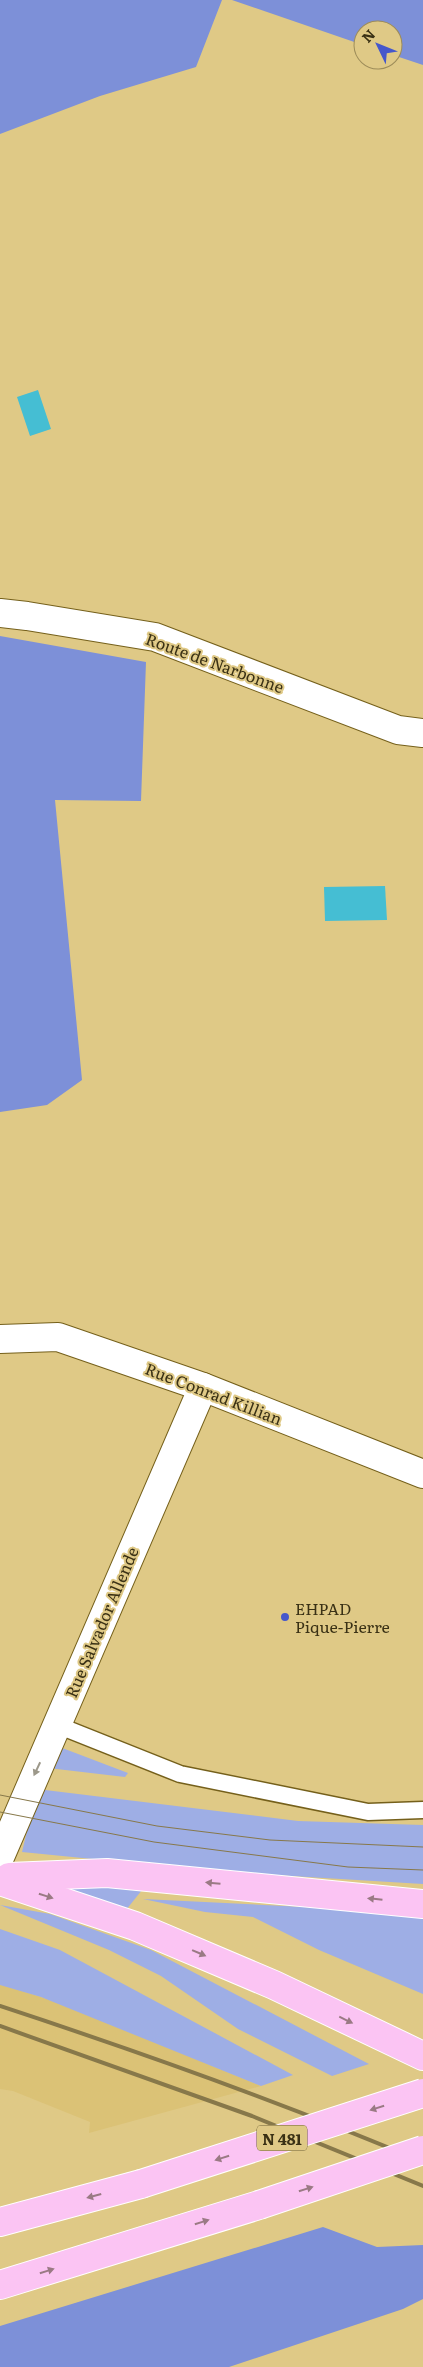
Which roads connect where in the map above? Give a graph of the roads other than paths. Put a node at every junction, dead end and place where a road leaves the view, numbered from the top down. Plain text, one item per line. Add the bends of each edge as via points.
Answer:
1 (0, 613) edge
2 (423, 732) edge
3 (0, 1339) edge
4 (202, 1387) junction
5 (423, 1474) edge
6 (57, 1725) junction
7 (423, 1810) edge
8 (0, 1857) edge
9 (0, 1879) edge
10 (423, 1904) edge
11 (423, 2056) edge
12 (423, 2093) edge
13 (423, 2150) edge
14 (0, 2222) edge
15 (0, 2285) edge

1 - 2 street, Route de Narbonne via 155,637 398,730
3 - 4 street, Rue Conrad Killian via 58,1337
4 - 5 street, Rue Conrad Killian
4 - 6 street, Rue Salvador Allende
6 - 7 lane via 180,1774 368,1812
6 -> 8 street, Rue Salvador Allende
10 -> 9 highway via 107,1874
9 -> 11 highway via 135,1926 274,1985
12 -> 14 highway, N 481, bridge via 141,2184
15 -> 13 highway, bridge

